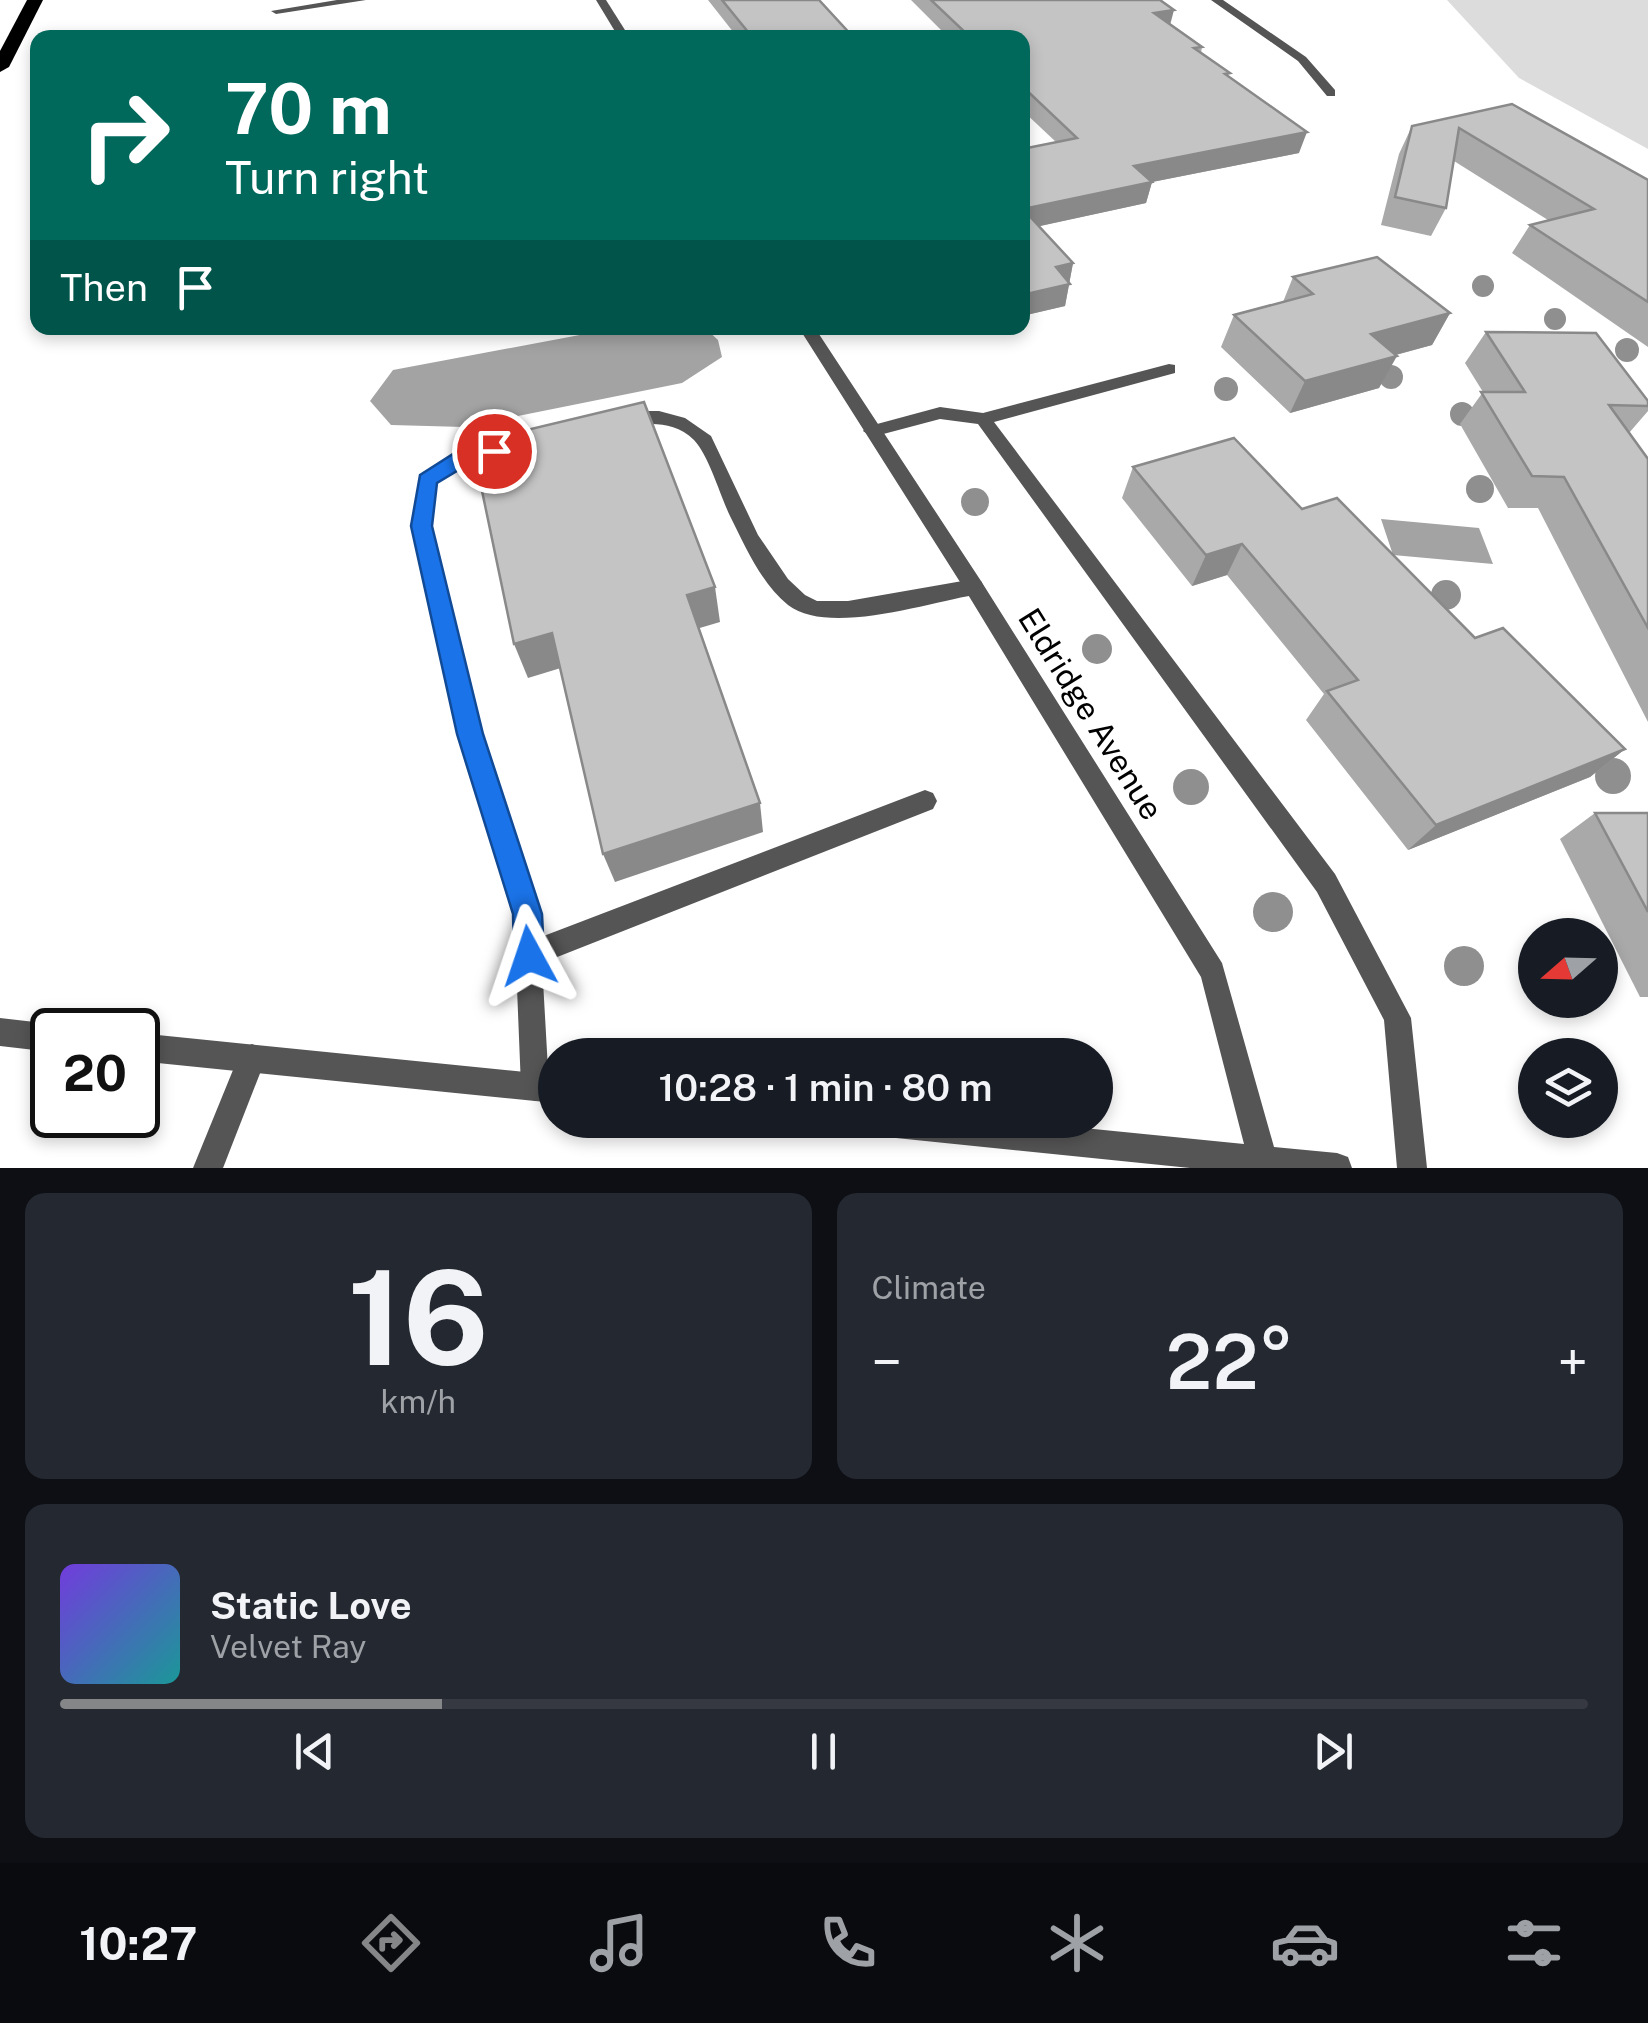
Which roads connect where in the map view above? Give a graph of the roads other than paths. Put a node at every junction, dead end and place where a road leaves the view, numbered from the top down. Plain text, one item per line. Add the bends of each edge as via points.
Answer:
1 (35, 0) edge
2 (361, 0) edge
3 (601, 0) edge
4 (1216, 0) edge
5 (276, 12) dead end
6 (620, 30) edge
7 (0, 67) edge
8 (1331, 93) dead end
9 (811, 335) edge
10 (1170, 369) dead end
11 (982, 419) junction
12 (612, 422) edge
13 (872, 431) junction
14 (517, 445) edge
15 (974, 587) junction
16 (925, 801) dead end
17 (529, 956) junction
18 (0, 1032) edge
19 (30, 1035) edge
20 (539, 1038) edge
21 (160, 1048) edge
22 (252, 1058) junction
23 (538, 1087) edge
24 (1007, 1138) edge
25 (1263, 1160) junction
26 (1206, 1162) edge
27 (1305, 1165) edge
28 (208, 1168) edge
29 (1337, 1168) edge
30 (1412, 1168) edge

1 - 7 highway
2 - 5 street
3 - 6 street
4 - 8 street via 1302,58
9 - 13 street, Eldridge Avenue
10 - 11 street
11 - 13 street via 940,413
11 - 30 street via 1326,883 1397,1018
12 - 15 street via 661,417 690,425 705,440 766,566 790,596 814,609
13 - 15 street, Eldridge Avenue
14 - 17 street via 460,459 427,480 422,526 470,734 528,914
15 - 25 street, Eldridge Avenue via 1213,972
16 - 17 street
17 - 20 street
18 - 19 street
21 - 22 street
22 - 23 street
22 - 28 street
24 - 26 street
25 - 26 street
25 - 27 street
27 - 29 street

